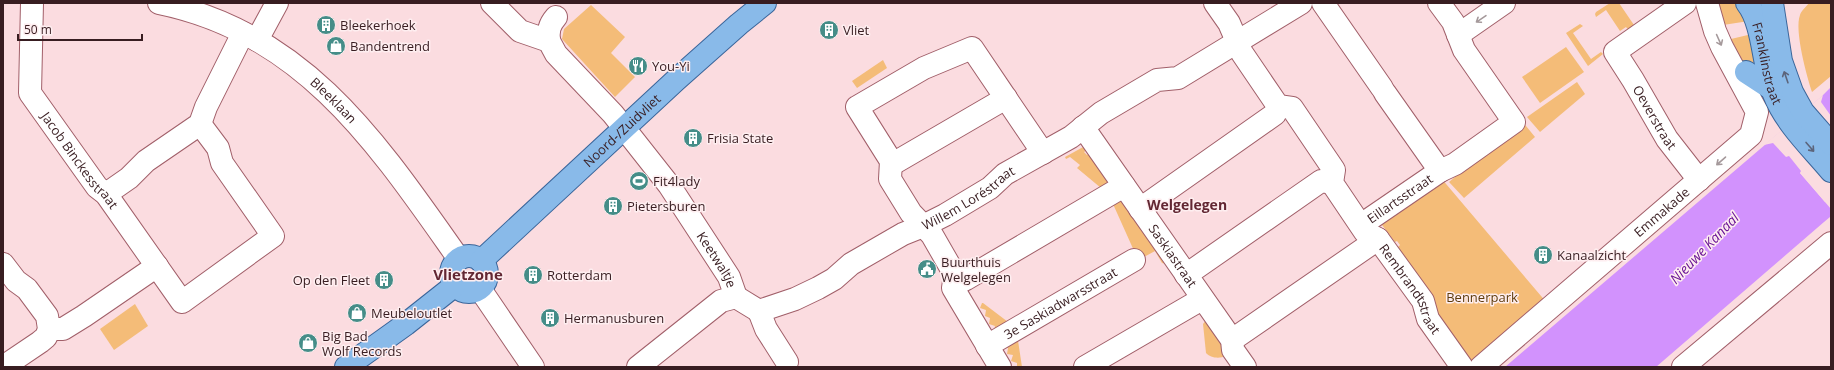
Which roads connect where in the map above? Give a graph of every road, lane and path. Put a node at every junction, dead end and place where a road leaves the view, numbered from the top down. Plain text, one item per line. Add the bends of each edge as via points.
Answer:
1 (32, 3) edge
2 (159, 3) edge
3 (277, 3) edge
4 (492, 3) edge
5 (765, 3) edge
6 (1215, 3) edge
7 (1301, 3) edge
8 (1323, 3) edge
9 (1439, 3) edge
10 (1504, 3) edge
11 (1685, 3) edge
12 (1707, 3) edge
13 (1748, 3) edge
14 (1772, 3) edge
15 (556, 17) dead end
16 (1458, 35) junction
17 (250, 37) junction
18 (549, 41) junction
19 (1237, 42) junction
20 (1738, 67) junction
21 (1772, 89) junction
22 (1006, 98) junction
23 (1278, 106) junction
24 (1757, 112) joint
25 (1796, 117) junction
26 (200, 124) junction
27 (1083, 127) junction
28 (623, 128) junction
29 (1831, 144) edge
30 (1043, 153) junction
31 (891, 161) junction
32 (1440, 171) junction
33 (1831, 171) edge
34 (1699, 180) junction
35 (1332, 182) junction
36 (1124, 186) junction
37 (106, 194) junction
38 (1140, 208) junction
39 (1361, 225) junction
40 (923, 226) junction
41 (1378, 238) junction
42 (1831, 242) edge
43 (459, 259) junction
44 (1134, 260) dead end
45 (482, 261) junction
46 (3, 264) edge
47 (157, 266) junction
48 (1186, 275) junction
49 (954, 281) junction
50 (454, 286) junction
51 (480, 289) junction
52 (736, 297) junction
53 (1202, 299) junction
54 (758, 311) junction
55 (50, 330) junction
56 (987, 346) junction
57 (1235, 358) edge
58 (787, 362) dead end
59 (360, 363) edge
60 (4, 367) edge
61 (533, 367) edge
62 (638, 367) edge
63 (1000, 367) edge
64 (1085, 367) edge
65 (1462, 367) edge
66 (1481, 367) edge
67 (1683, 367) edge

1 - 37 street, Jacob Binckesstraat via 30,93 97,187
2 - 17 street, Bleeklaan via 206,16
3 - 17 street
4 - 18 street via 520,31
5 - 28 main road, Noord-/Zuidvliet
6 - 19 street via 1229,23
7 - 19 street, Willem Loréstraat
8 - 32 street, Eillartsstraat
9 - 16 street via 1453,22
10 -> 16 street
11 - 34 street, Oeverstraat via 1615,52 1667,139
12 -> 20 street, Franklinstraat via 1715,31
13 - 21 main road, Franklinstraat via 1756,22
25 -> 14 main road, Franklinstraat via 1792,92 1784,75
15 - 18 street via 550,24
16 - 32 street, Eillartsstraat via 1464,50 1514,122 1455,164
17 - 26 street via 206,107
17 - 43 street, Bleeklaan via 278,53 309,76 363,128 406,183
18 - 28 street, Keetwaltje via 556,54
19 - 23 street
19 - 27 street, Willem Loréstraat via 1178,78 1157,80
20 - 21 main road
20 - 24 street, Franklinstraat
21 - 25 main road, Franklinstraat via 1781,110
22 - 30 street
22 - 31 street via 896,162
22 - 31 street via 972,48 924,68 857,106
23 - 35 street, Rembrandtstraat via 1292,108 1334,170
23 - 38 street via 1276,114
24 -> 34 street, Emmakade via 1751,135
25 - 29 main road
25 -> 33 main road
26 - 37 street
26 - 47 street, Jacob Binckesstraat via 218,148 222,163 274,236 182,302
27 - 30 street, Willem Loréstraat
27 - 36 street, Saskiastraat
28 - 45 main road, Noord-/Zuidvliet
28 - 52 street, Keetwaltje via 669,185 729,277
30 - 40 street, Willem Loréstraat via 1005,174 990,188
31 - 40 street via 890,179 911,213
32 - 39 street, Eillartsstraat
34 - 66 street, Emmakade
35 - 39 street, Rembrandtstraat
35 - 48 street via 1322,181
36 - 38 street, Saskiastraat
36 - 49 street via 966,279
37 - 47 street, Jacob Binckesstraat
38 - 48 street, Saskiastraat
39 - 41 street, Rembrandtstraat via 1365,232
40 - 49 street via 932,235 955,275
40 - 54 street, Willem Loréstraat via 903,234 851,264 834,279 806,295
41 - 57 street
41 - 65 street, Rembrandtstraat via 1423,301 1428,319
42 - 67 street
43 - 45 main road via 470,256
43 - 50 main road via 451,269
44 - 56 street, 3e Saskiadwarsstraat
45 - 51 main road via 487,276
46 - 55 street via 16,281 28,289 47,316
47 - 55 street via 63,329
48 - 53 street, Saskiastraat
49 - 56 street via 953,288
50 - 51 main road via 466,292
50 - 59 main road
51 - 61 street
52 - 54 street
52 - 62 street via 721,301
53 - 57 street, Saskiastraat
53 - 64 street
54 - 58 street via 766,330
55 - 60 street via 40,342
56 - 63 street

